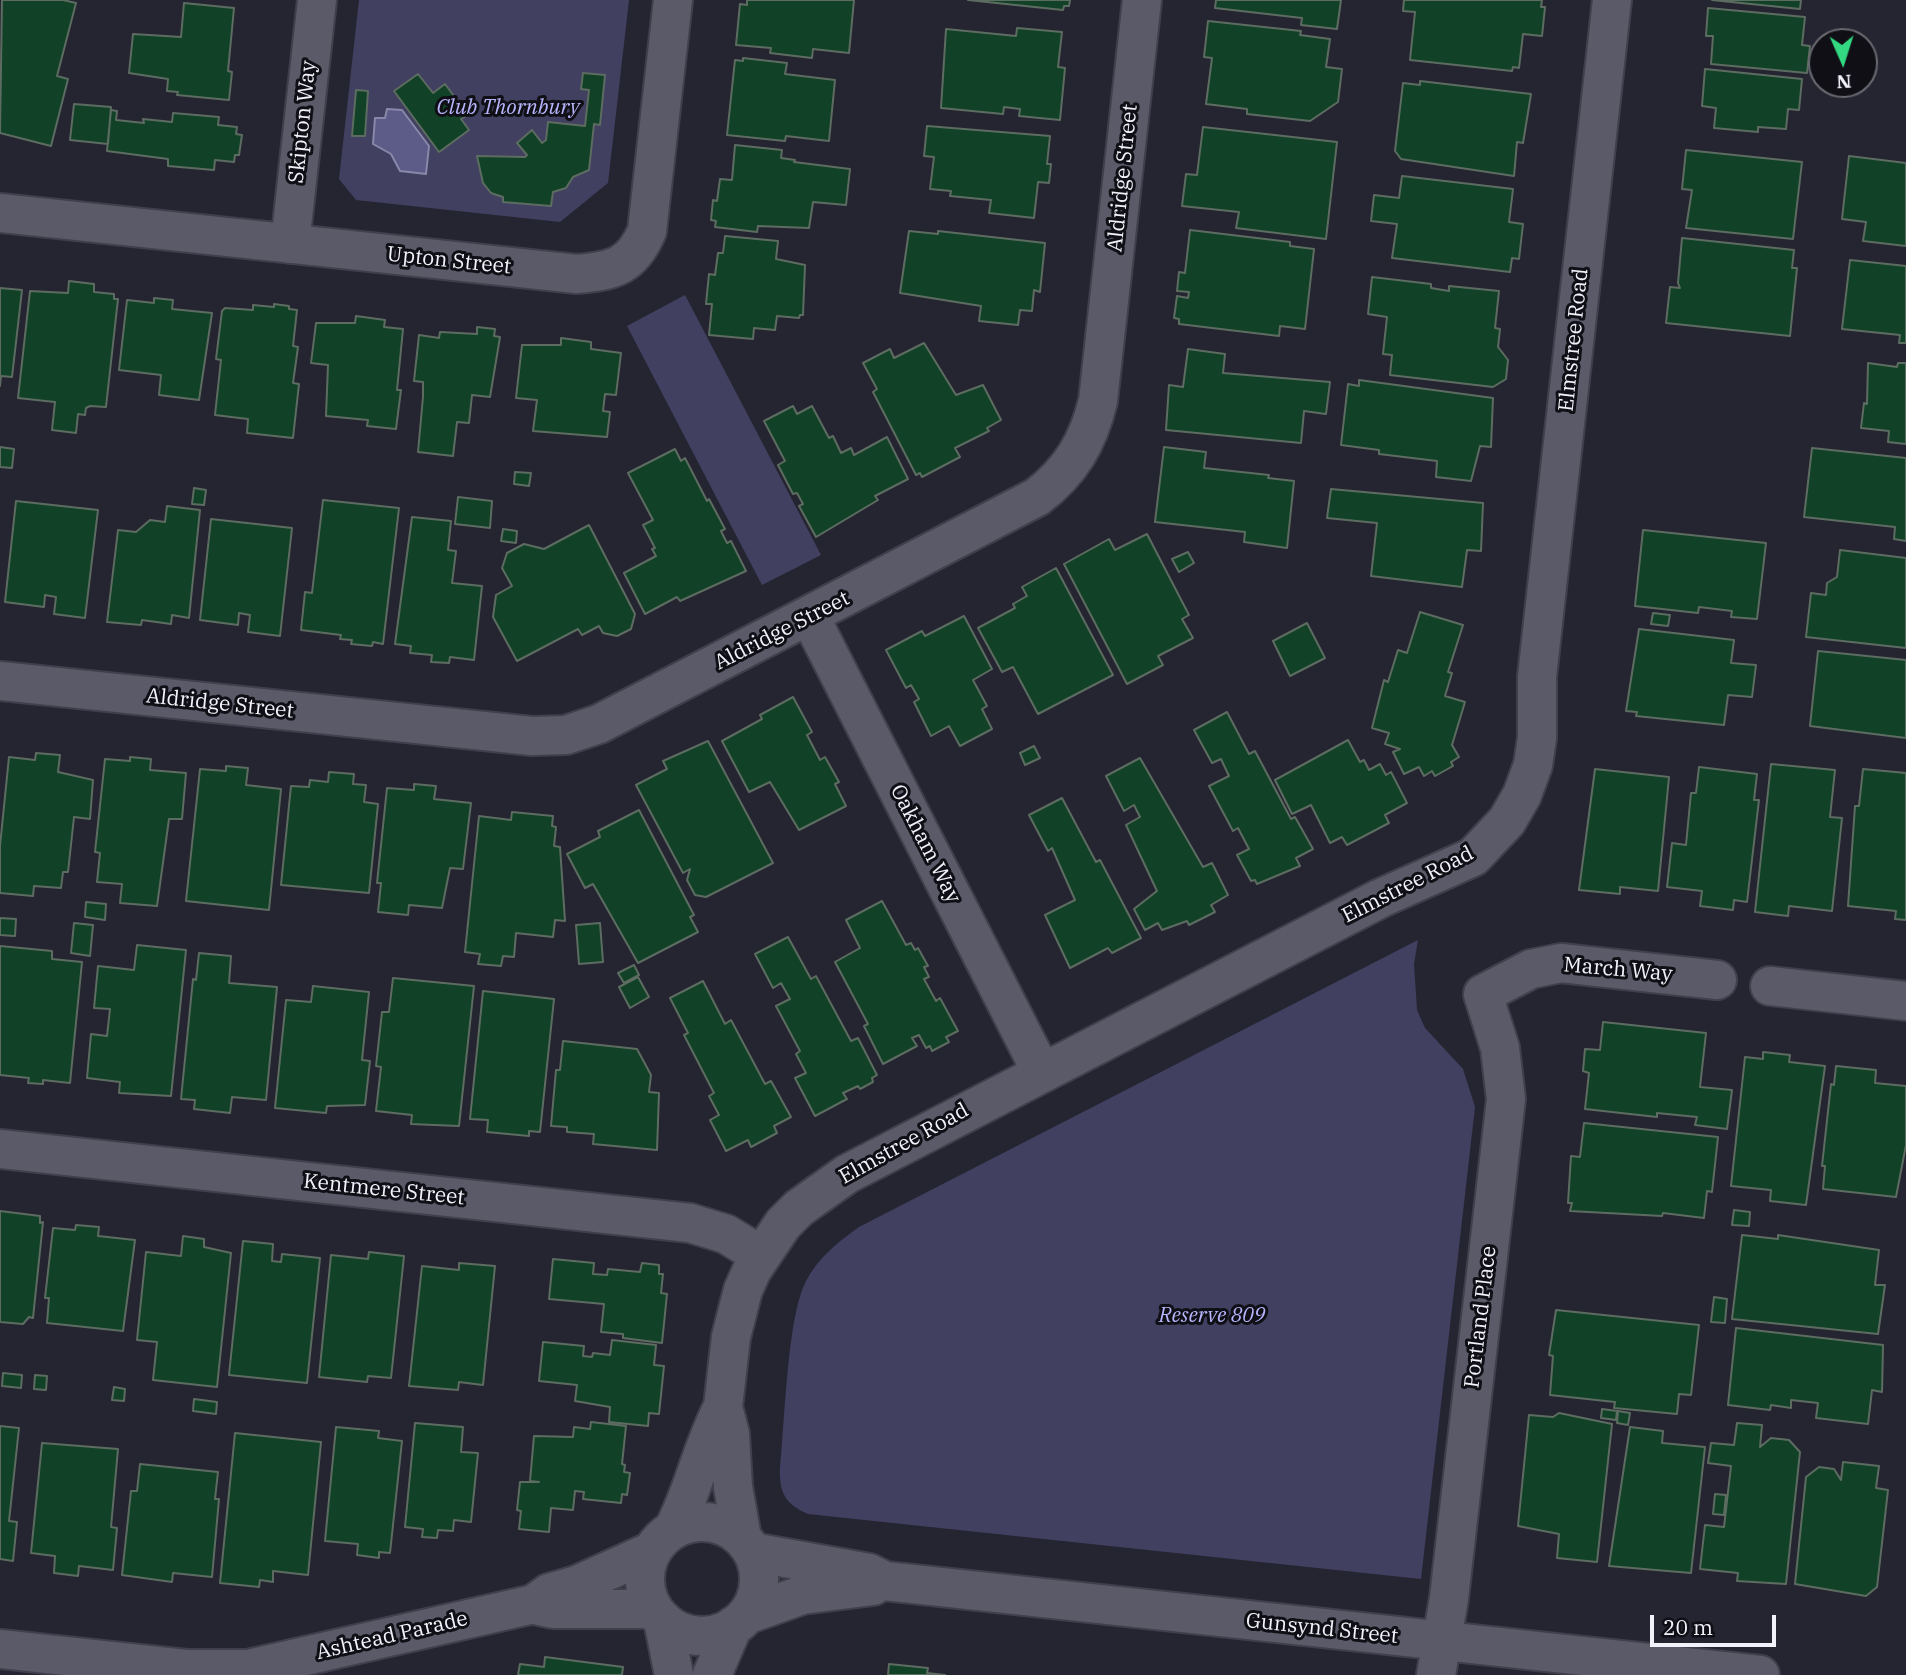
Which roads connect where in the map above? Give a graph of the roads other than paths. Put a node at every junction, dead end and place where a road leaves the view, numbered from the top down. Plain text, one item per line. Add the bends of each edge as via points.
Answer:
1 (317, 0) edge
2 (673, 0) edge
3 (1142, 0) edge
4 (1612, 0) edge
5 (0, 213) edge
6 (290, 244) junction
7 (810, 617) junction
8 (0, 681) edge
9 (1717, 980) dead end
10 (1770, 986) dead end
11 (1483, 994) joint
12 (1906, 1001) edge
13 (1041, 1071) junction
14 (0, 1149) edge
15 (760, 1255) junction
16 (723, 1407) junction
17 (662, 1540) junction
18 (747, 1545) junction
19 (885, 1581) junction
20 (534, 1604) junction
21 (658, 1614) junction
22 (739, 1621) junction
23 (0, 1649) edge
24 (1439, 1659) edge
25 (216, 1673) edge
26 (674, 1675) edge
27 (712, 1675) edge
28 (1760, 1675) edge

1 - 6 street, Skipton Way
2 - 6 street, Upton Street via 647,231 639,250 623,264 603,272 577,274
3 - 7 street, Aldridge Street via 1098,401 1086,442 1065,474 1037,497
4 - 13 street, Elmstree Road via 1537,677 1537,738 1522,795 1499,830 1473,856
5 - 6 street, Upton Street
7 - 8 street, Aldridge Street via 599,724 548,737
7 - 13 street, Oakham Way
9 - 11 street, March Way via 1561,963 1531,969
10 - 12 street
11 - 24 street, Portland Place via 1500,1048 1506,1099
13 - 15 street, Elmstree Road via 847,1174 799,1208
14 - 15 street, Kentmere Street via 690,1223 726,1234
15 - 16 street, Elmstree Road via 736,1314
16 - 17 street, Elmstree Road via 710,1431 689,1499
16 - 18 street, Elmstree Road via 730,1434 733,1487
17 - 18 street via 694,1523 716,1523
17 - 20 street, Ashtead Parade
17 - 21 street via 645,1580
18 - 19 street, Gunsynd Street via 869,1573
18 - 22 street via 759,1585
19 - 22 street, Gunsynd Street via 868,1588 802,1595
19 - 24 street, Gunsynd Street
20 - 21 street, Ashtead Parade
20 - 25 street, Ashtead Parade
21 - 22 street via 689,1634 705,1636
21 - 26 street
22 - 27 street
23 - 25 street, Ashtead Parade
24 - 28 street, Gunsynd Street

